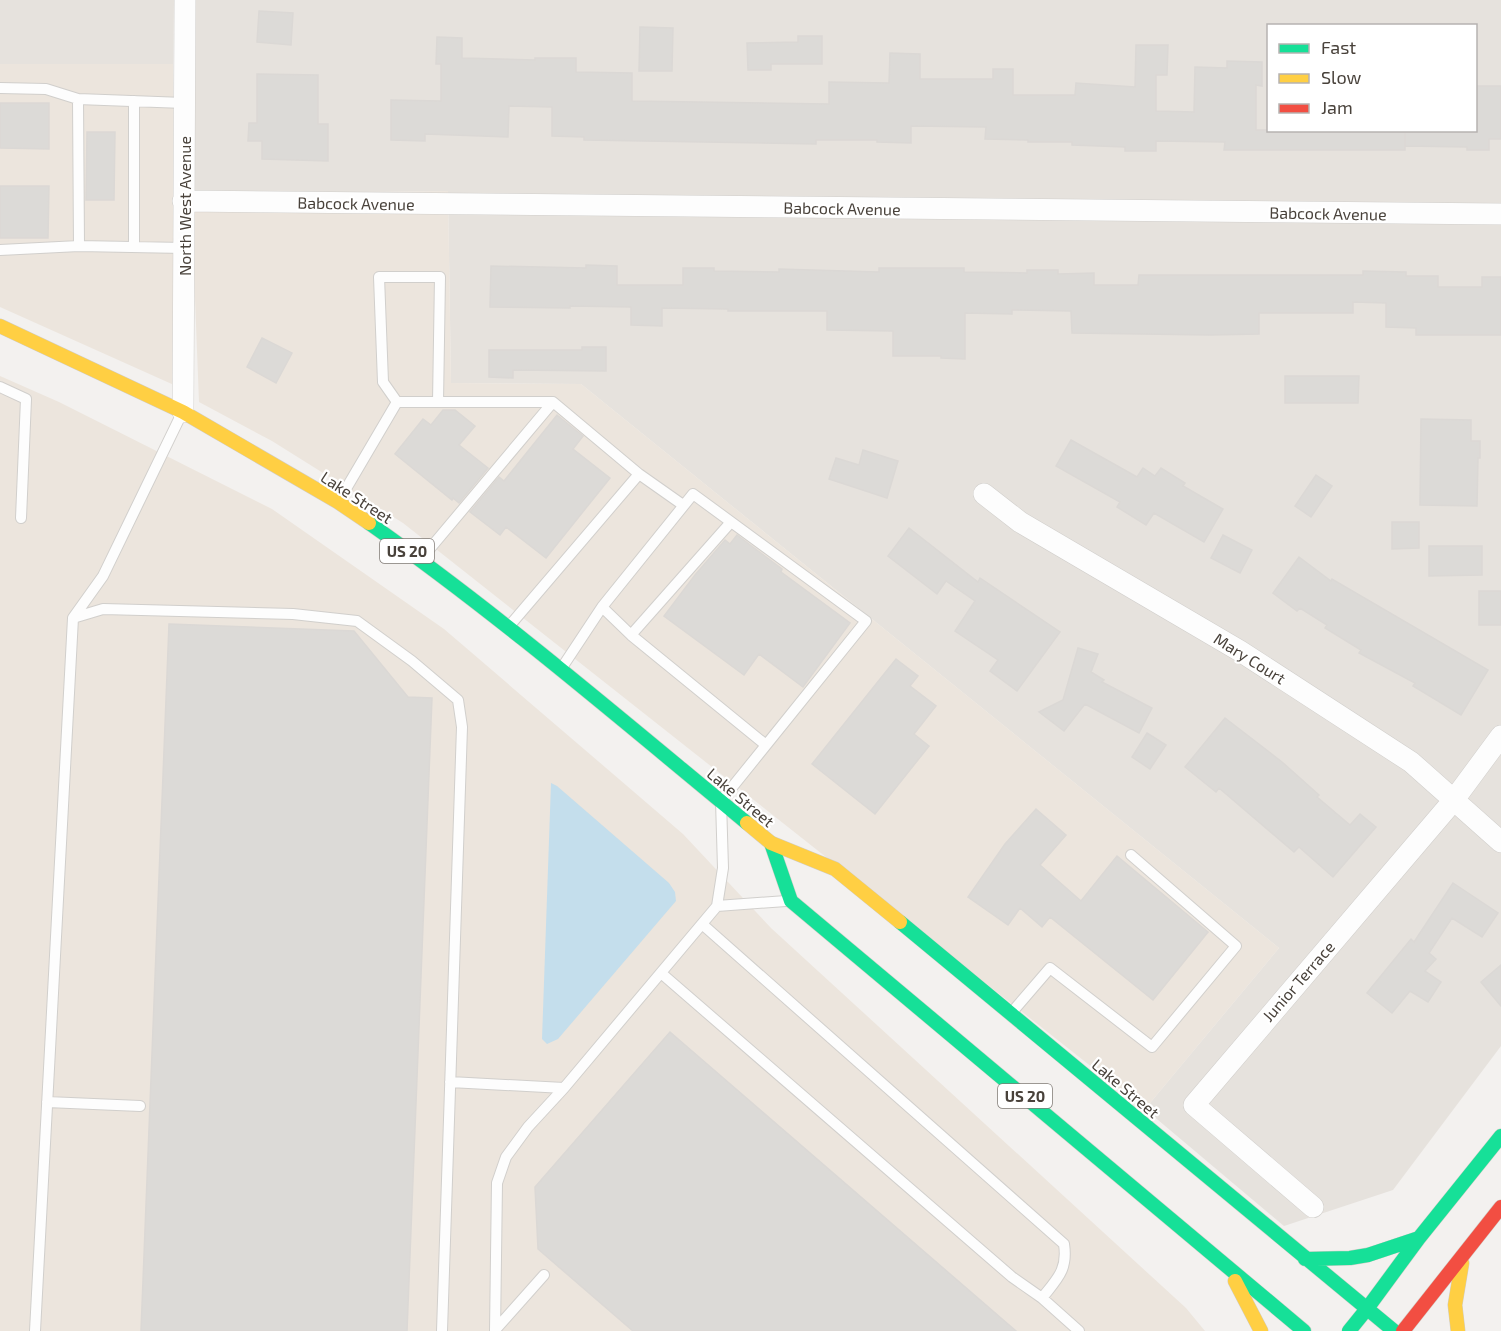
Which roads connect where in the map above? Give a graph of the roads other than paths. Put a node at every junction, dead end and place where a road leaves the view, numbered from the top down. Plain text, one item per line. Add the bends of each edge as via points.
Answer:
1 (185, 0) edge
2 (0, 88) edge
3 (78, 99) junction
4 (135, 101) junction
5 (184, 103) junction
6 (183, 201) junction
7 (1501, 214) edge
8 (79, 246) junction
9 (134, 247) junction
10 (184, 248) junction
11 (0, 250) edge
12 (0, 327) edge
13 (0, 387) edge
14 (397, 402) junction
15 (438, 402) junction
16 (553, 402) junction
17 (183, 412) junction
18 (639, 474) junction
19 (984, 494) dead end
20 (338, 502) junction
21 (683, 506) junction
22 (21, 518) dead end
23 (731, 522) junction
24 (421, 560) junction
25 (602, 607) junction
26 (73, 618) junction
27 (509, 627) junction
28 (631, 635) junction
29 (561, 668) junction
30 (1501, 736) edge
31 (766, 745) junction
32 (721, 801) junction
33 (1453, 801) junction
34 (1501, 842) edge
35 (771, 843) junction
36 (1131, 855) dead end
37 (792, 901) junction
38 (717, 906) junction
39 (702, 924) junction
40 (661, 973) junction
41 (1011, 1014) junction
42 (450, 1082) junction
43 (564, 1088) junction
44 (47, 1102) junction
45 (140, 1106) dead end
46 (1501, 1136) edge
47 (1313, 1207) dead end
48 (1501, 1207) edge
49 (1419, 1238) junction
50 (1464, 1256) junction
51 (1305, 1258) junction
52 (1228, 1266) junction
53 (544, 1275) dead end
54 (1042, 1298) junction
55 (1366, 1310) junction
56 (495, 1330) edge
57 (36, 1331) edge
58 (442, 1331) edge
59 (1079, 1331) edge
60 (1261, 1331) edge
61 (1304, 1331) edge
62 (1348, 1331) edge
63 (1394, 1331) edge
64 (1403, 1331) edge
65 (1458, 1331) edge

1 - 5 street, North West Avenue
2 - 3 lane via 46,88
3 - 4 lane
3 - 8 lane
4 - 5 lane
4 - 9 lane
5 - 6 street, North West Avenue
6 - 7 street, Babcock Avenue
6 - 10 street, North West Avenue
8 - 9 lane
8 - 11 lane
9 - 10 lane
10 - 17 street, North West Avenue
12 - 17 main road, Lake Street / US 20
13 - 22 lane via 26,399
14 - 15 lane
14 - 15 lane via 382,382 379,277 440,277
14 - 20 lane
15 - 16 lane
16 - 18 lane
16 - 24 lane
17 - 20 main road, Lake Street / US 20
17 - 26 lane via 103,576
18 - 21 lane
18 - 27 lane
19 - 33 street, Mary Court via 1020,522 1240,651 1412,762
20 - 24 main road, Lake Street / US 20
21 - 23 lane via 693,494
21 - 25 lane
23 - 28 lane
23 - 31 lane via 866,621
24 - 27 main road, Lake Street / US 20
25 - 28 lane
25 - 29 lane
26 - 42 lane via 103,609 293,614 357,621 458,700 462,728
26 - 44 lane
27 - 29 main road, Lake Street / US 20
28 - 31 lane
29 - 32 main road, Lake Street / US 20
30 - 33 street, Junior Terrace
31 - 32 lane
32 - 35 main road, Lake Street / US 20
32 - 38 lane via 723,868
33 - 34 street, Mary Court
33 - 47 street, Junior Terrace via 1194,1105
35 - 37 main road, Lake Street
35 - 41 main road, Lake Street / US 20 via 835,869
36 - 41 lane via 1236,946 1152,1047 1050,968
37 - 38 lane
37 - 52 main road, US 20
38 - 39 lane
39 - 40 lane
39 - 54 lane via 1064,1244 1063,1270
40 - 43 lane
40 - 54 lane via 1012,1277
41 - 51 main road, Lake Street / US 20
42 - 43 lane
42 - 58 lane
43 - 56 lane via 506,1157 497,1183
44 - 45 lane
44 - 57 lane
46 - 49 main road
48 - 50 main road
49 - 51 main road via 1368,1255
49 - 55 main road
50 - 64 main road
50 - 65 main road via 1453,1314
51 - 55 main road, Lake Street / US 20
52 - 60 main road
52 - 61 main road, US 20
53 - 56 lane
54 - 59 lane
55 - 62 main road
55 - 63 main road, Lake Street / US 20

